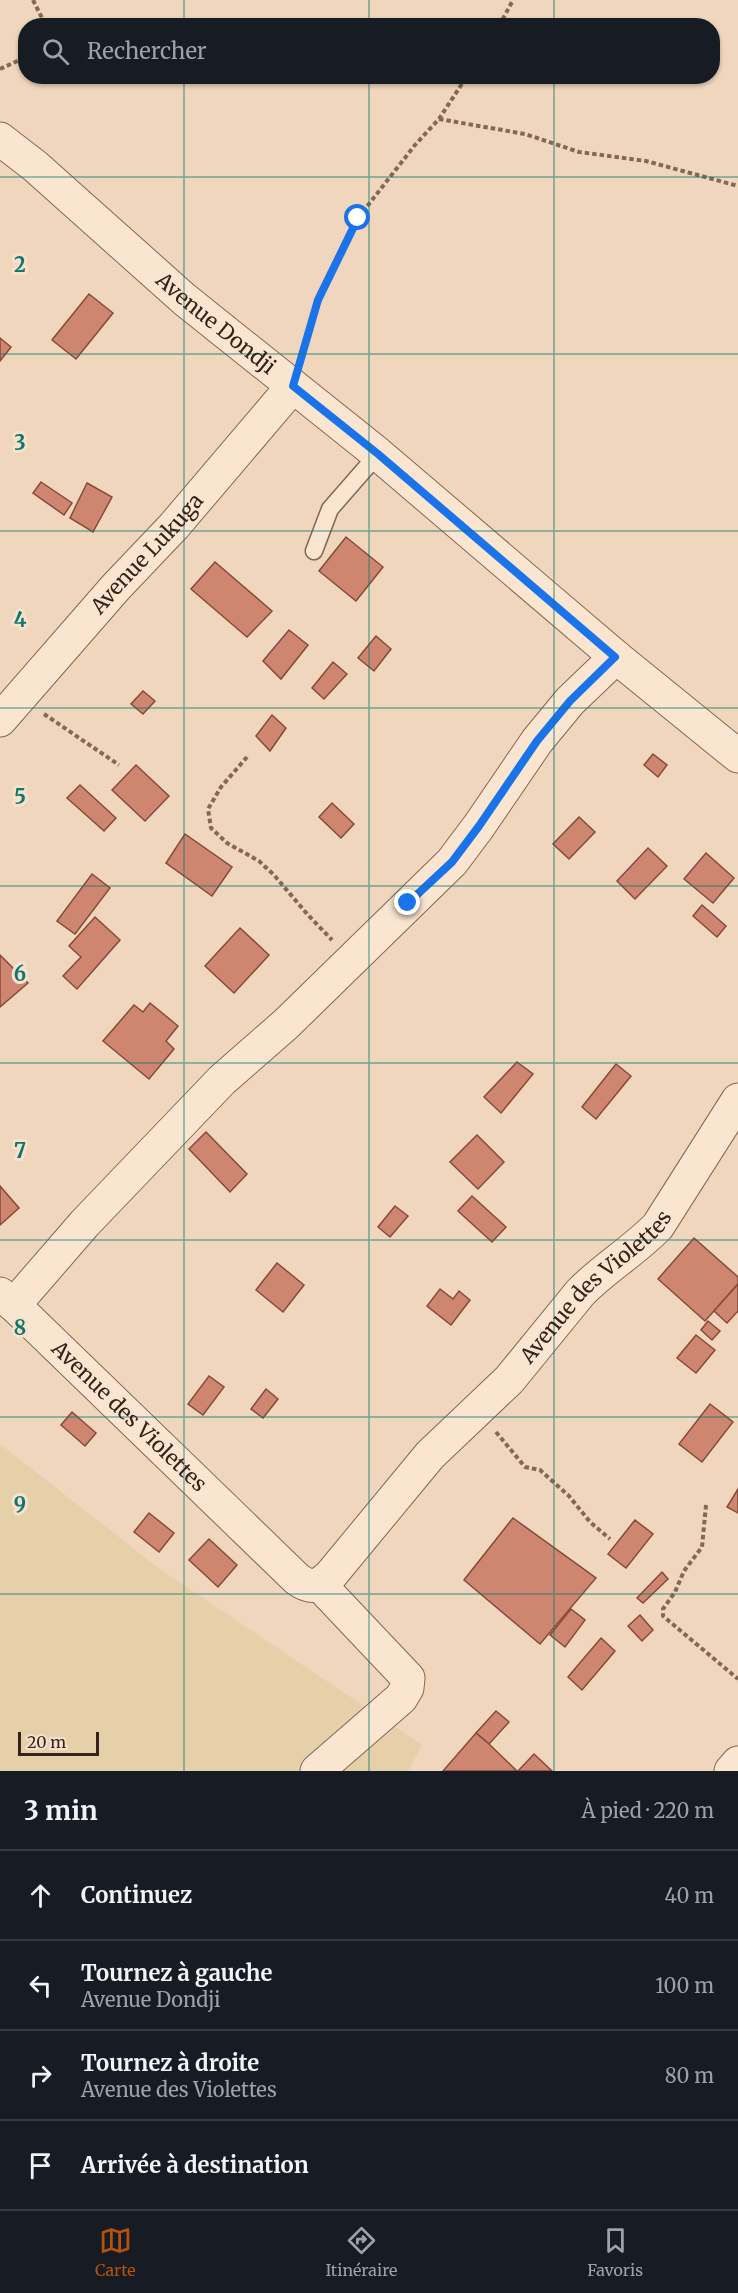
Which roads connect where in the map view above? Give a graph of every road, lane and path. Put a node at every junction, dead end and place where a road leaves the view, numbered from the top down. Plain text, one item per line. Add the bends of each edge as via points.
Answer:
1 (33, 0) edge
2 (513, 0) edge
3 (42, 18) edge
4 (503, 18) edge
5 (18, 61) edge
6 (0, 69) edge
7 (462, 84) edge
8 (439, 119) junction
9 (0, 139) edge
10 (738, 186) edge
11 (293, 386) junction
12 (378, 454) junction
13 (314, 551) dead end
14 (615, 657) junction
15 (24, 691) junction
16 (0, 720) edge
17 (738, 756) edge
18 (247, 757) dead end
19 (119, 765) dead end
20 (352, 960) junction
21 (738, 1100) edge
22 (7, 1300) edge
23 (477, 1411) junction
24 (706, 1505) dead end
25 (610, 1539) dead end
26 (320, 1585) junction
27 (738, 1679) edge
28 (738, 1763) edge
29 (317, 1771) edge
30 (731, 1771) edge

1 - 3 path
2 - 4 path
5 - 6 path
7 - 8 path
8 - 10 path via 525,134 579,152 646,161
8 - 11 path via 358,218 318,300
9 - 11 street, Avenue Dondji via 184,299
11 - 12 street, Avenue Dondji
11 - 15 street, Avenue Lukuga via 174,526
12 - 13 lane via 330,509
12 - 14 street, Avenue Dondji
14 - 17 street, Avenue Dondji
14 - 20 street, Avenue des Violettes via 570,701 537,741 452,862
15 - 16 street, Avenue Lukuga
15 - 19 path via 42,712
18 - 20 path via 208,809 211,828 274,875
20 - 22 street, Avenue des Violettes via 222,1080
21 - 23 street, Avenue des Violettes via 658,1226 592,1280 509,1380
22 - 26 street, Avenue des Violettes via 297,1579 308,1586
23 - 25 path via 525,1467 540,1470
23 - 26 street, Avenue des Violettes via 430,1455
24 - 27 path via 702,1547 684,1571 663,1616
26 - 29 street via 408,1678 400,1698
28 - 30 street

